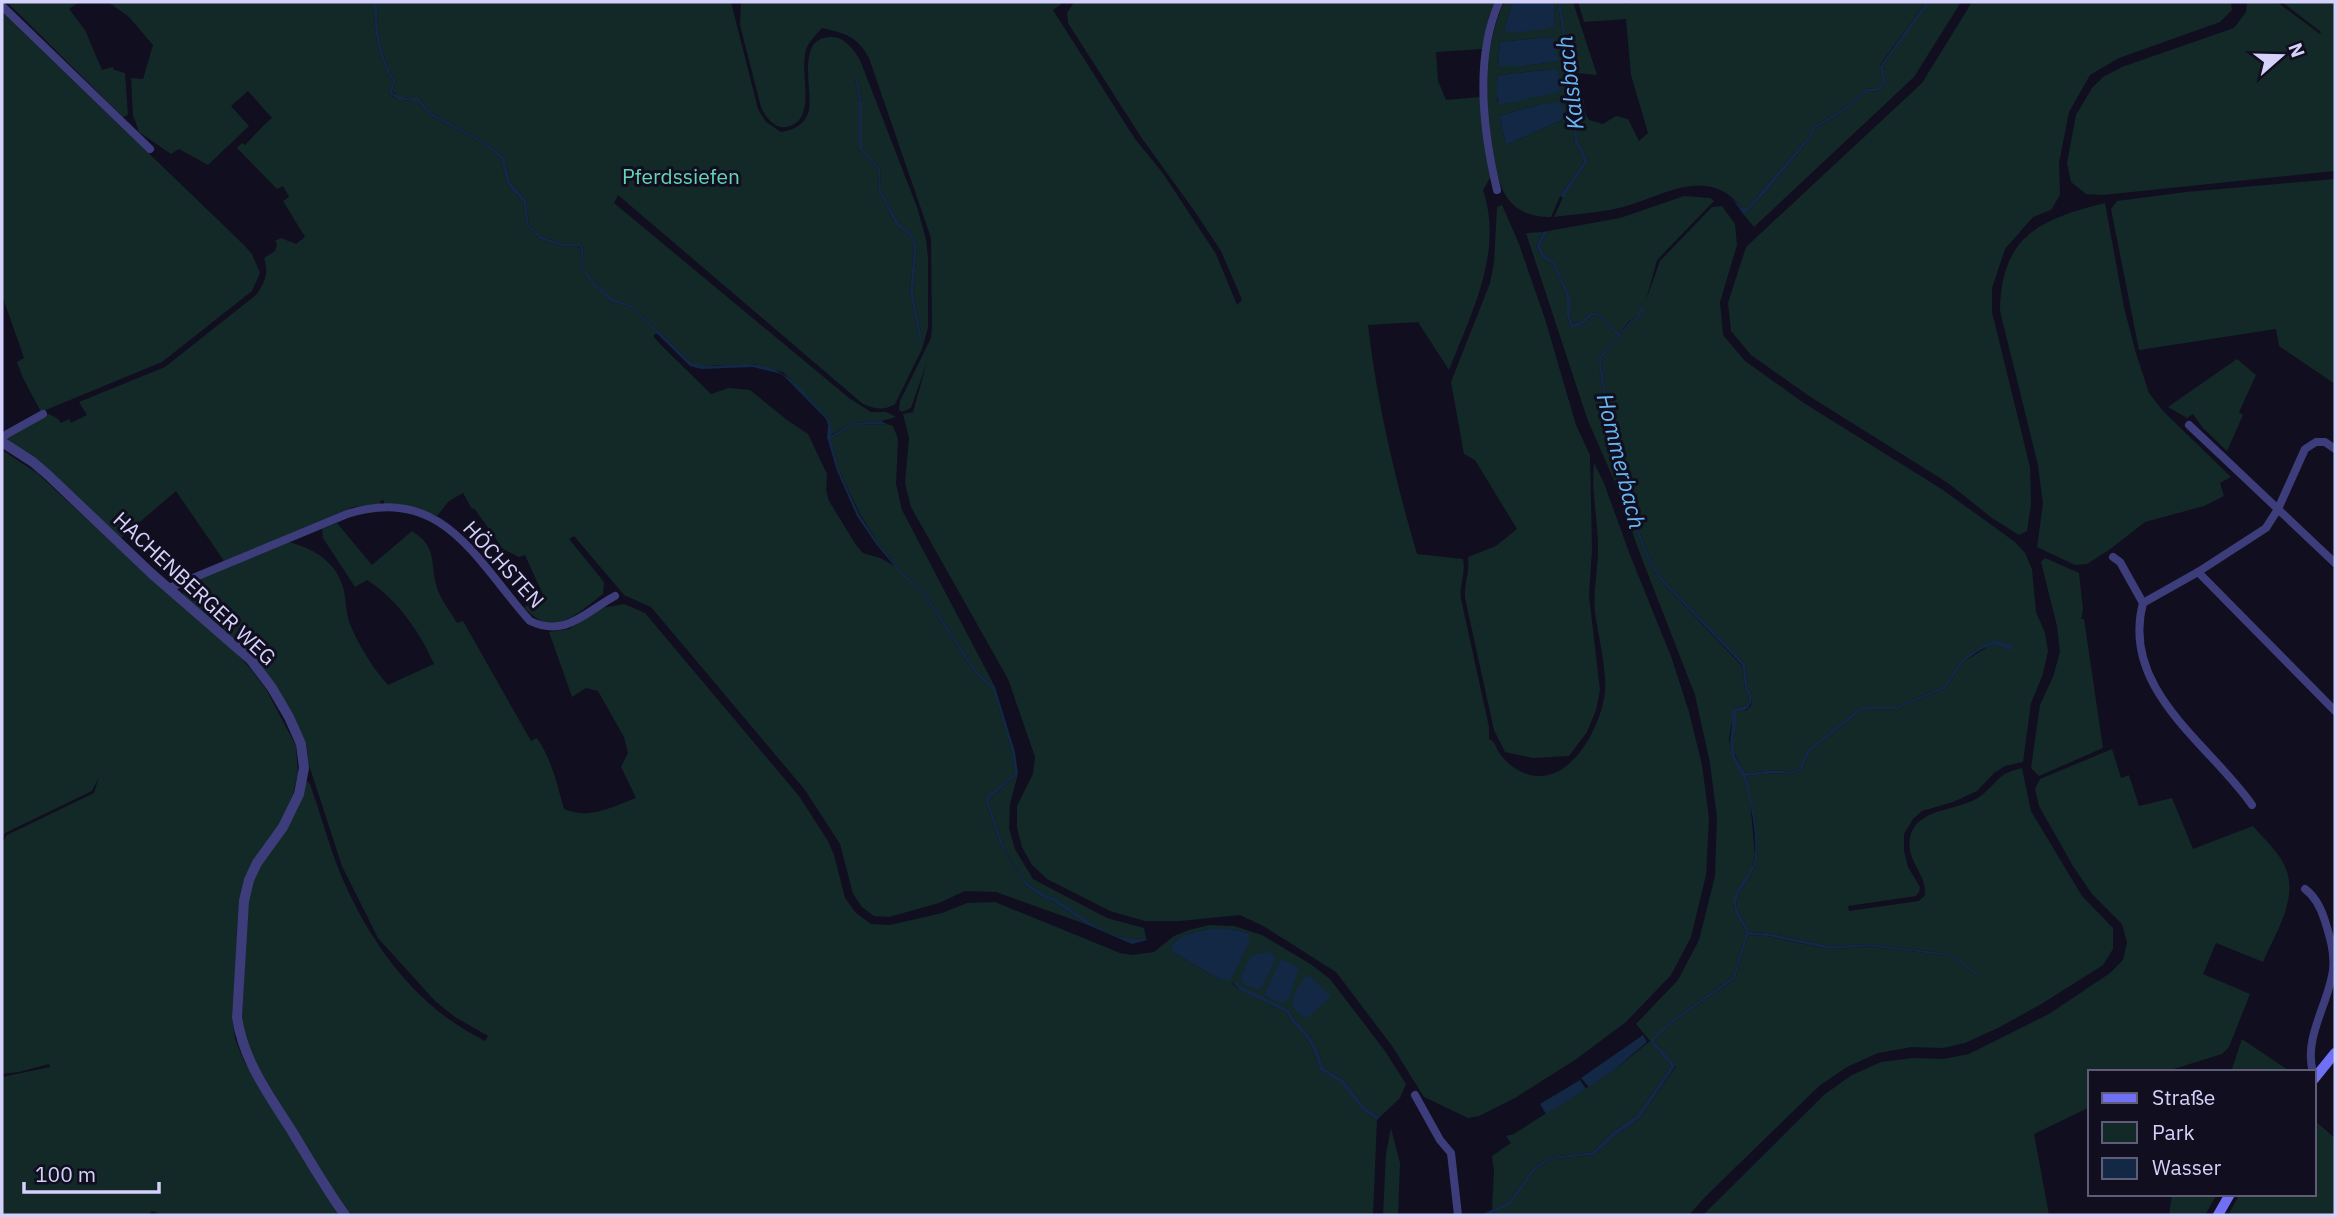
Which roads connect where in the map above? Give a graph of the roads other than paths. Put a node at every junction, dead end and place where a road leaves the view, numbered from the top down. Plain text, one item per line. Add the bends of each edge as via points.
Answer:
1 (1499, 2) edge
2 (2, 6) edge
3 (150, 149) dead end
4 (1497, 190) dead end
5 (43, 414) dead end
6 (2189, 425) dead end
7 (2, 441) edge
8 (2335, 449) edge
9 (2278, 509) junction
10 (2113, 557) dead end
11 (2335, 563) edge
12 (2198, 572) junction
13 (169, 588) junction
14 (615, 596) dead end
15 (2143, 603) junction
16 (2335, 711) edge
17 (2252, 806) dead end
18 (2305, 889) dead end
19 (2335, 1053) edge
20 (2314, 1070) edge
21 (2316, 1074) edge
22 (1415, 1095) dead end
23 (2229, 1196) edge
24 (345, 1215) edge
25 (1458, 1215) edge
26 (2218, 1215) edge

1 - 4 street via 1486,50 1484,97
2 - 3 street
5 - 7 street
6 - 9 street
7 - 13 street, HACHENBERGER WEG via 48,475
8 - 9 street via 2325,442 2305,449
9 - 11 street
9 - 12 street via 2266,528
10 - 15 street
12 - 15 street
12 - 16 street
13 - 14 street, HÖCHSTEN via 347,514 386,508 435,518 484,562 530,621 539,625 567,625
13 - 24 street, HACHENBERGER WEG via 251,660 272,688 301,744 304,768 299,794 249,880 237,1017 239,1035 257,1074
15 - 17 street via 2139,634 2145,662 2161,697
18 - 20 street via 2322,912 2334,956 2313,1035
19 - 21 main road
22 - 25 street via 1451,1153
23 - 26 main road

